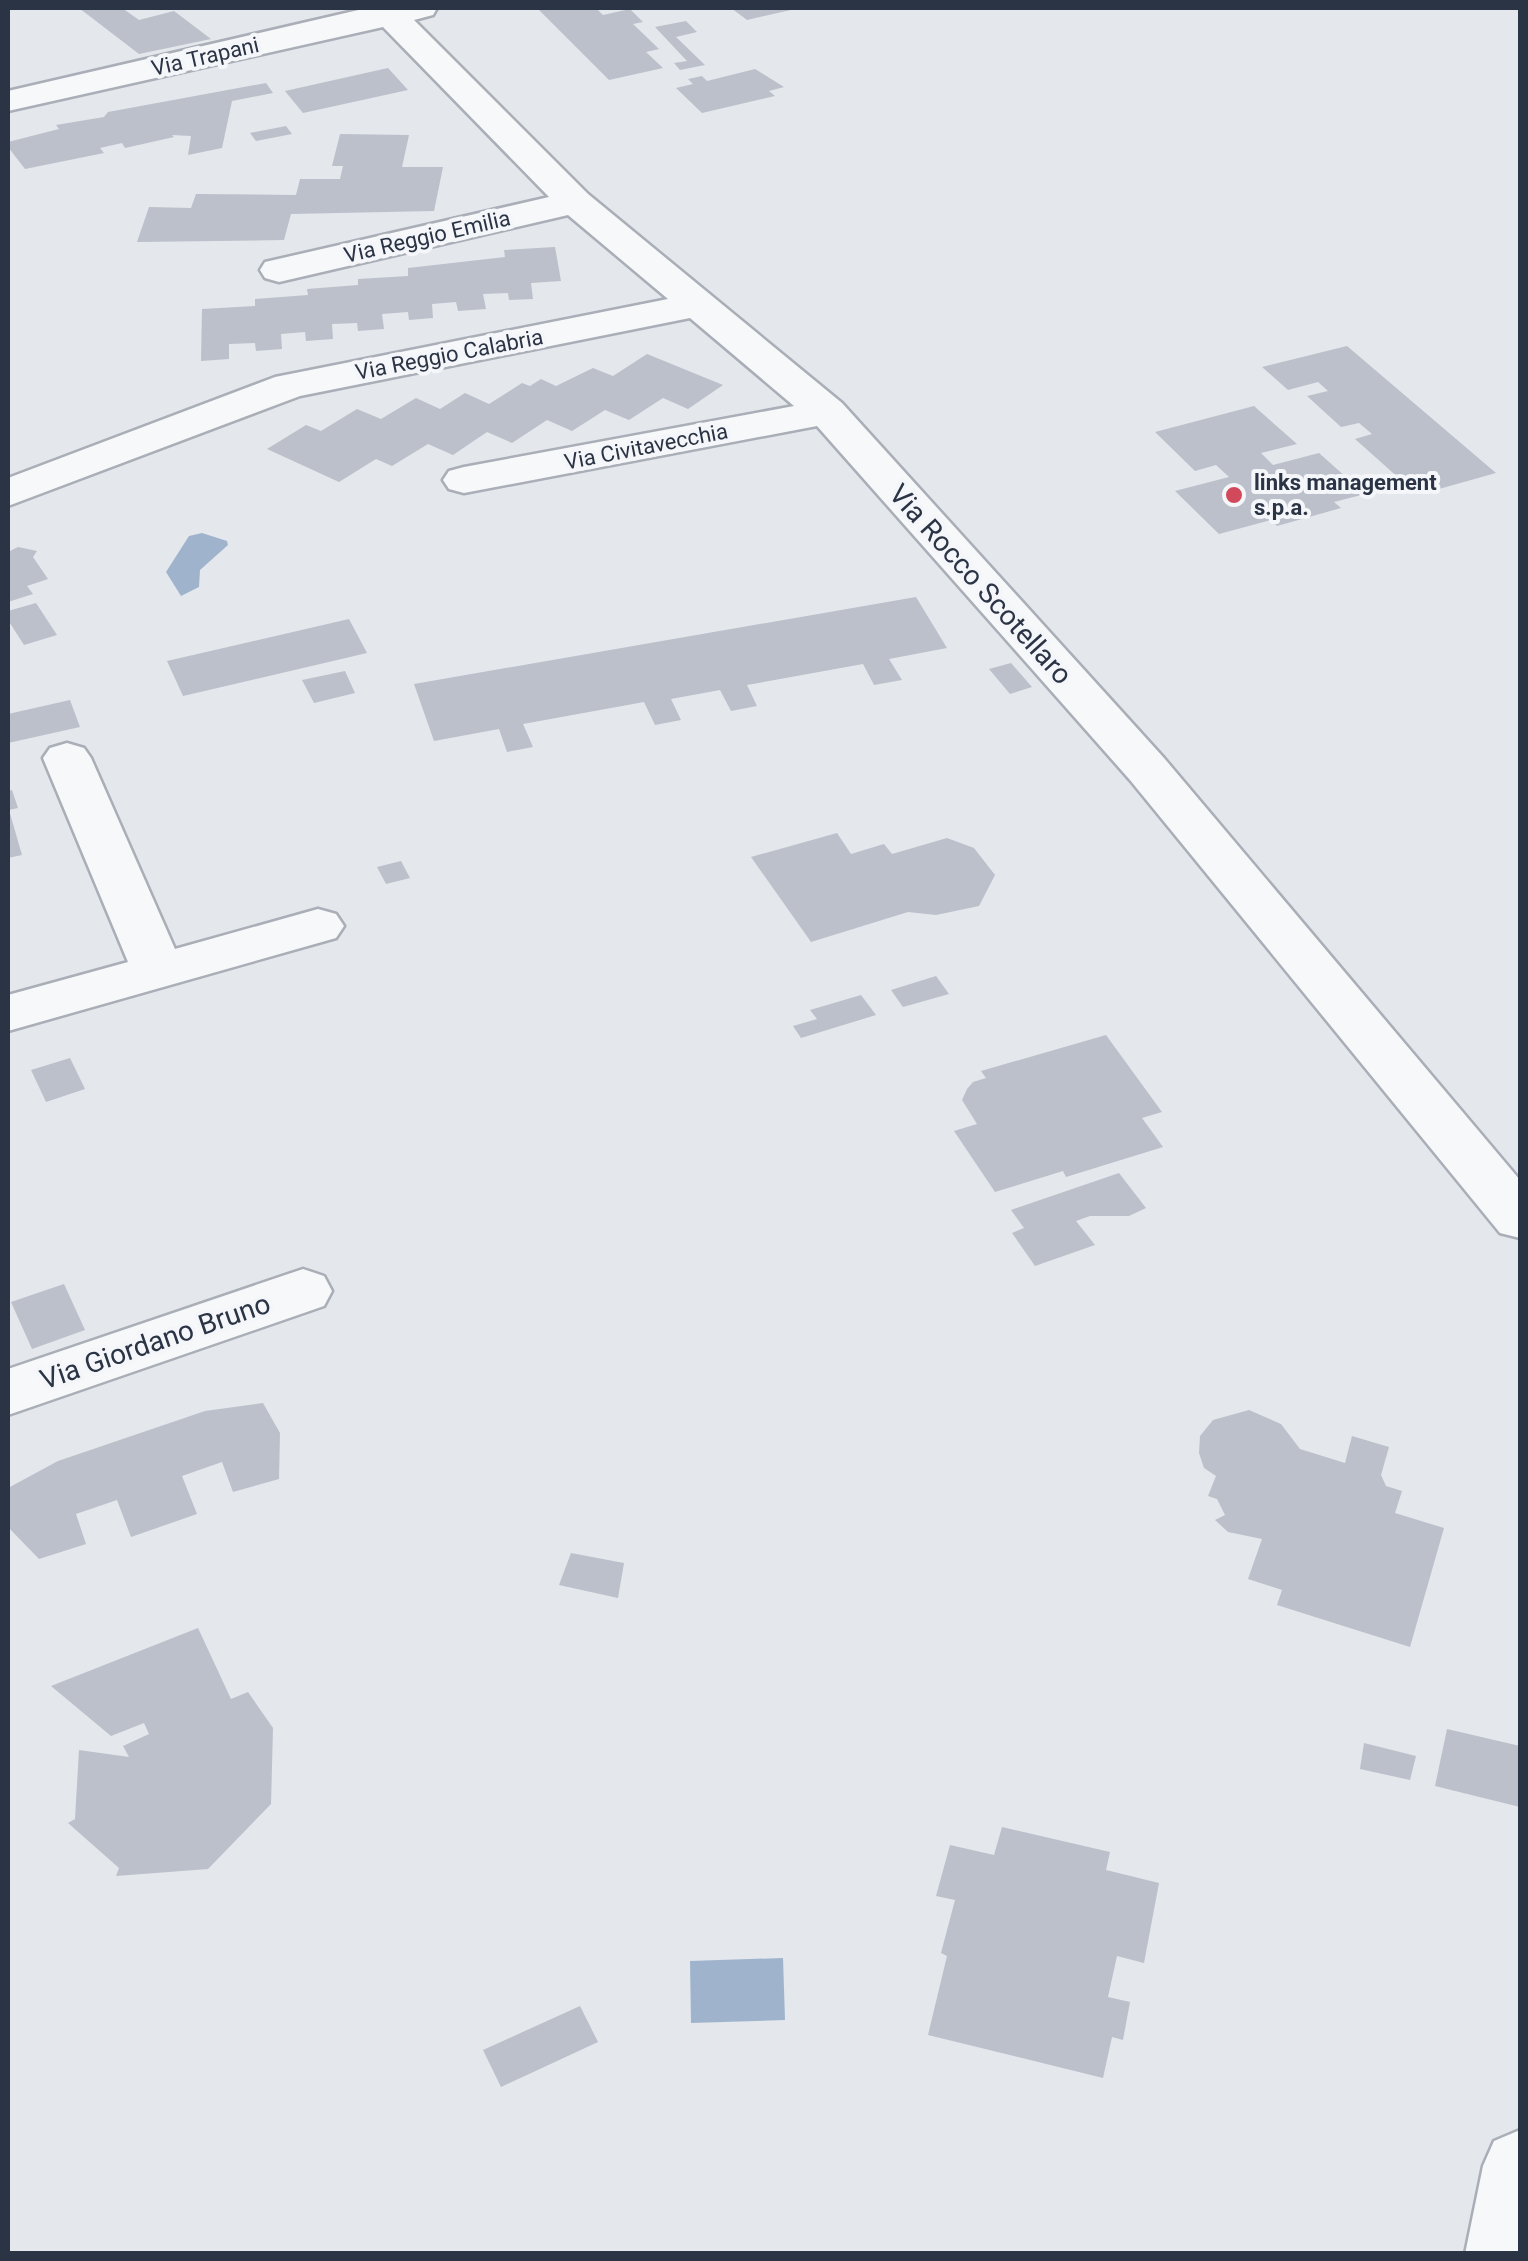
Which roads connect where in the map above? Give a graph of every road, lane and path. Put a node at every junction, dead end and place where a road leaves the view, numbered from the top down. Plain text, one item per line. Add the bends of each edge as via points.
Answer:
1 (398, 10) edge
2 (12, 98) edge
3 (575, 202) junction
4 (278, 270) dead end
5 (701, 304) junction
6 (827, 412) junction
7 (464, 480) dead end
8 (8, 492) edge
9 (68, 758) dead end
10 (318, 926) dead end
11 (157, 968) junction
12 (8, 1012) edge
13 (1520, 1218) edge
14 (303, 1291) dead end
15 (8, 1392) edge
16 (1520, 2166) edge
17 (1504, 2254) edge

1 - 2 street, Via Trapani
1 - 3 street, Via Rocco Scotellaro
3 - 4 street, Via Reggio Emilia
3 - 5 street, Via Rocco Scotellaro
5 - 6 street, Via Rocco Scotellaro
5 - 8 street, Via Reggio Calabria via 290,386
6 - 7 street, Via Civitavecchia
6 - 13 street, Via Rocco Scotellaro via 1147,770
9 - 11 street
10 - 11 street
11 - 12 street
14 - 15 street, Via Giordano Bruno
16 - 17 street

